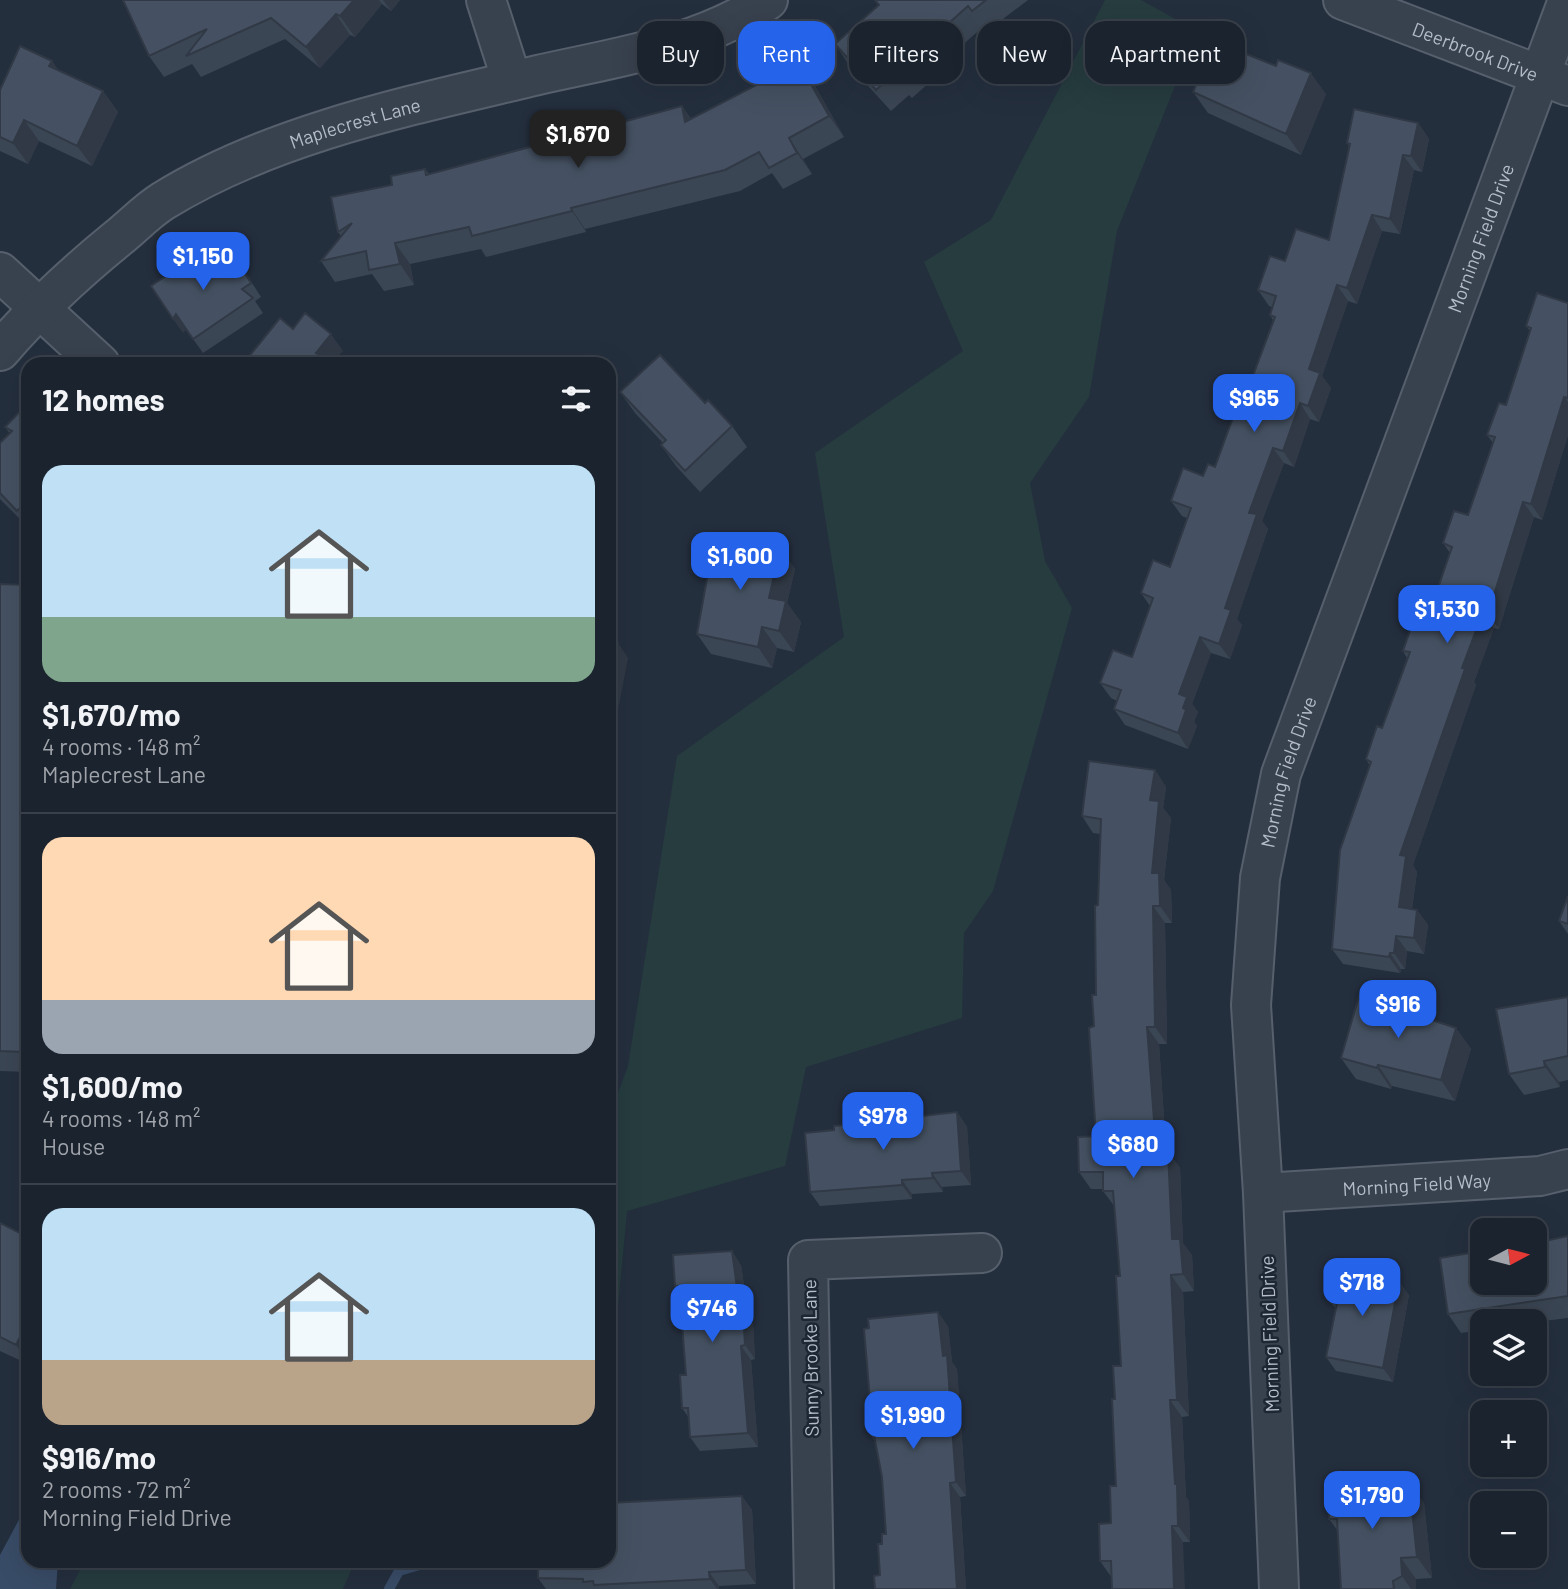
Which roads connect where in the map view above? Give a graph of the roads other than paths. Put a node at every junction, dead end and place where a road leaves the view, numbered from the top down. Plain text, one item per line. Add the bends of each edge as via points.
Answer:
1 (486, 0) edge
2 (768, 0) edge
3 (1343, 0) edge
4 (1568, 0) edge
5 (513, 81) junction
6 (1555, 81) edge
7 (0, 272) edge
8 (37, 308) junction
9 (0, 351) edge
10 (92, 357) edge
11 (1568, 1169) edge
12 (1263, 1193) junction
13 (982, 1253) dead end
14 (814, 1589) edge
15 (1279, 1589) edge

1 - 5 street
2 - 5 street, Maplecrest Lane via 696,38
3 - 6 street, Deerbrook Drive
4 - 6 street, Morning Field Drive
5 - 8 street, Maplecrest Lane via 308,135 219,171 161,202
6 - 12 street, Morning Field Drive via 1281,774 1260,878 1251,1005
7 - 8 street
8 - 9 street, Maplecrest Lane
8 - 10 street
11 - 12 street, Morning Field Way via 1540,1176
12 - 15 street, Morning Field Drive
13 - 14 street, Sunny Brooke Lane via 808,1260

